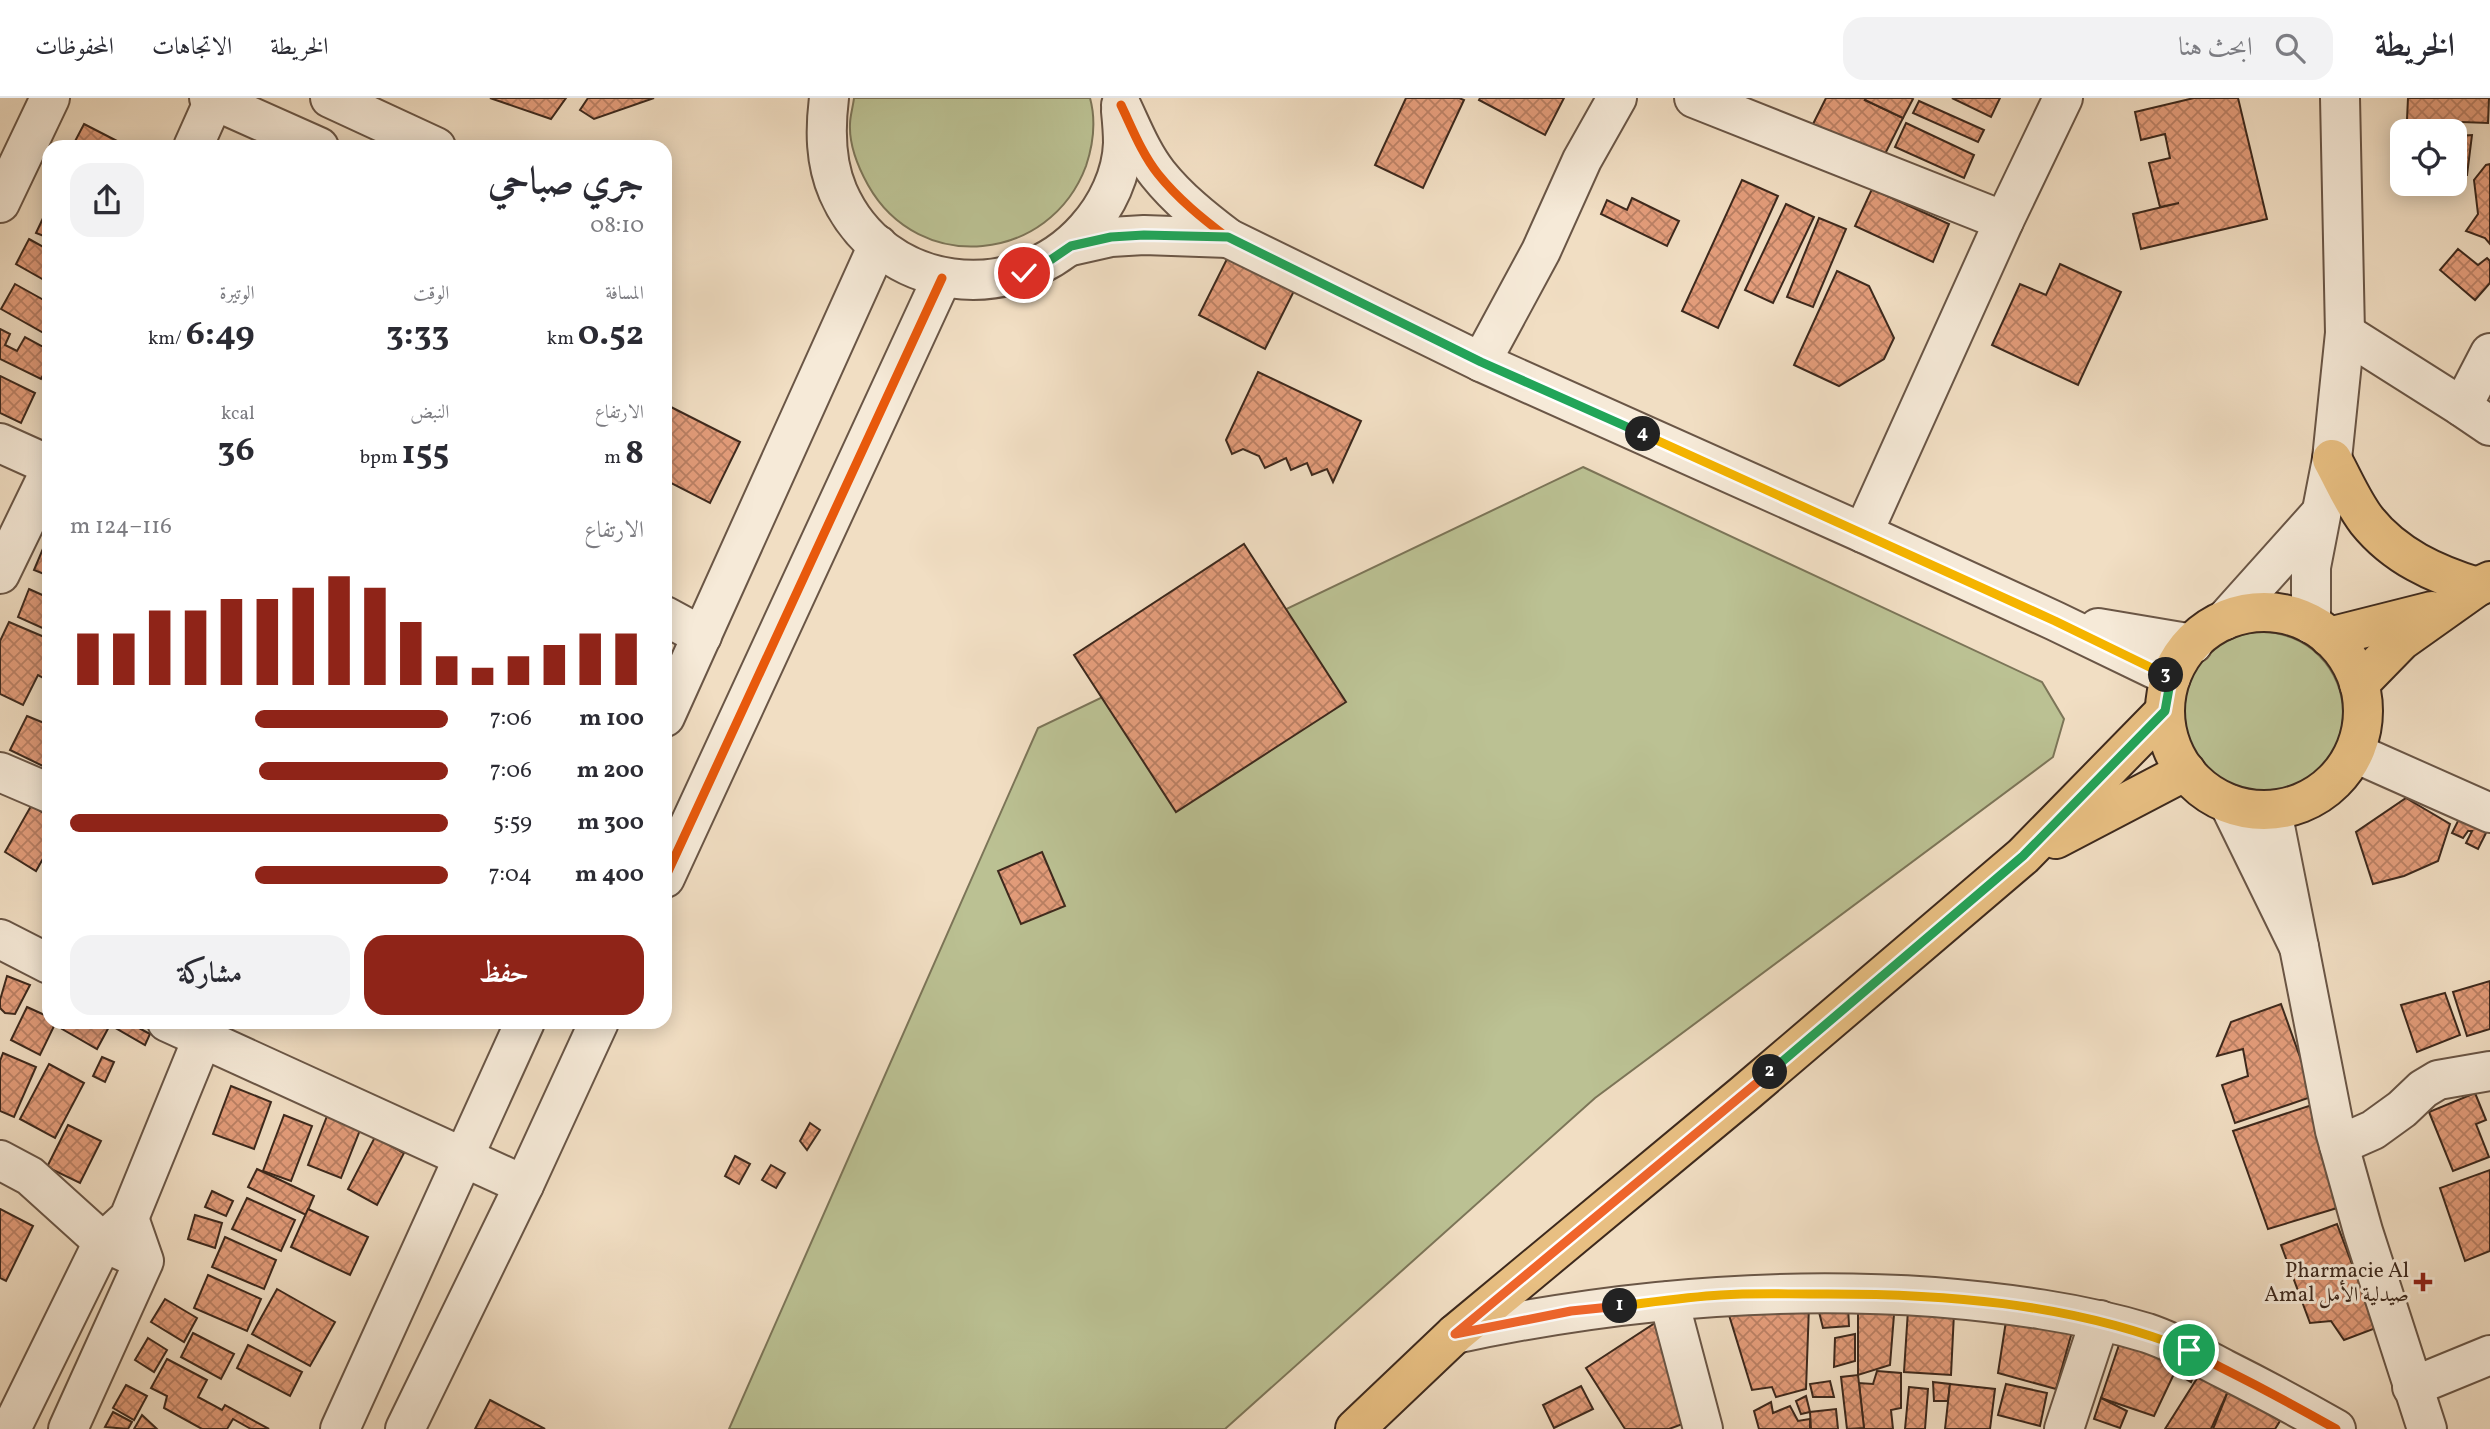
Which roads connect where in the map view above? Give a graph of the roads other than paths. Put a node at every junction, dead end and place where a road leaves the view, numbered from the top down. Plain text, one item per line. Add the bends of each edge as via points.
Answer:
1 (50, 98) edge
2 (330, 98) edge
3 (1616, 98) edge
4 (1694, 98) edge
5 (2063, 98) edge
6 (2340, 98) edge
7 (212, 99) edge
8 (1120, 102) edge
9 (820, 108) edge
10 (196, 140) edge
11 (303, 140) edge
12 (421, 140) edge
13 (11, 153) edge
14 (0, 203) edge
15 (2004, 221) junction
16 (1228, 237) junction
17 (878, 245) junction
18 (1071, 246) junction
19 (942, 278) junction
20 (2345, 332) junction
21 (2490, 353) edge
22 (1481, 362) junction
23 (2476, 416) edge
24 (0, 443) edge
25 (2332, 459) junction
26 (42, 462) edge
27 (42, 487) edge
28 (2321, 512) junction
29 (1863, 533) junction
30 (0, 574) edge
31 (2473, 591) edge
32 (2225, 620) junction
33 (672, 621) edge
34 (2055, 621) junction
35 (2320, 630) junction
36 (702, 636) junction
37 (2193, 644) junction
38 (2360, 684) junction
39 (2168, 694) junction
40 (672, 702) edge
41 (2355, 753) junction
42 (2186, 771) junction
43 (0, 772) edge
44 (42, 790) edge
45 (2228, 804) junction
46 (2272, 811) junction
47 (2490, 813) edge
48 (2023, 856) junction
49 (672, 863) edge
50 (0, 939) edge
51 (2299, 947) junction
52 (42, 960) edge
53 (522, 1029) edge
54 (596, 1029) edge
55 (204, 1030) edge
56 (2490, 1070) edge
57 (2339, 1145) junction
58 (463, 1158) junction
59 (0, 1160) edge
60 (524, 1185) junction
61 (116, 1230) junction
62 (1669, 1301) junction
63 (2099, 1320) junction
64 (1455, 1334) junction
65 (2490, 1355) edge
66 (2412, 1387) junction
67 (11, 1429) edge
68 (68, 1429) edge
69 (340, 1429) edge
70 (405, 1429) edge
71 (1355, 1429) edge
72 (1703, 1429) edge
73 (2064, 1429) edge
74 (2336, 1429) edge
75 (2427, 1429) edge

1 - 13 street
2 - 12 street
3 - 22 street
4 - 15 street
5 - 15 street
6 - 20 street
7 - 10 street
7 - 11 street
8 - 16 street via 1158,174 1199,216
8 - 18 street via 1123,144 1115,182 1097,217
9 - 17 street via 838,192 855,221
13 - 14 street
15 - 29 street
16 - 18 street via 1111,237
16 - 22 street
17 - 19 street via 908,265
17 - 36 street
18 - 19 street via 1024,273 969,281
19 - 49 street
20 - 23 street
20 - 25 street
21 - 23 street
22 - 29 street
24 - 26 street
25 - 28 street
25 - 31 main road via 2366,520 2400,553
27 - 30 street
28 - 32 street
28 - 35 street via 2311,567
29 - 34 street
31 - 35 main road
31 - 38 main road via 2402,641
32 - 35 main road via 2258,612 2293,615
32 - 37 main road
33 - 36 street
34 - 37 street
34 - 39 street
35 - 38 main road via 2344,652
36 - 40 street
37 - 39 main road via 2184,653
38 - 41 main road via 2363,719
39 - 42 main road via 2171,743
39 - 48 main road
41 - 46 main road via 2330,787 2293,807
41 - 47 street
42 - 45 main road via 2209,794
42 - 48 main road
43 - 44 street
45 - 46 main road
45 - 51 street
46 - 51 street
48 - 64 main road
50 - 52 street
51 - 57 street
53 - 58 street
54 - 60 street
55 - 58 street
55 - 61 street
56 - 57 street via 2438,1080 2373,1130
57 - 66 street
58 - 60 street
58 - 69 street
59 - 61 street
60 - 70 street
61 - 67 street
61 - 68 street via 144,1261
62 - 63 street via 1721,1295 1879,1293 1980,1301
62 - 64 street via 1571,1311
62 - 72 street
63 - 73 street
63 - 74 street via 2189,1350
64 - 71 main road
65 - 66 street
66 - 75 street

